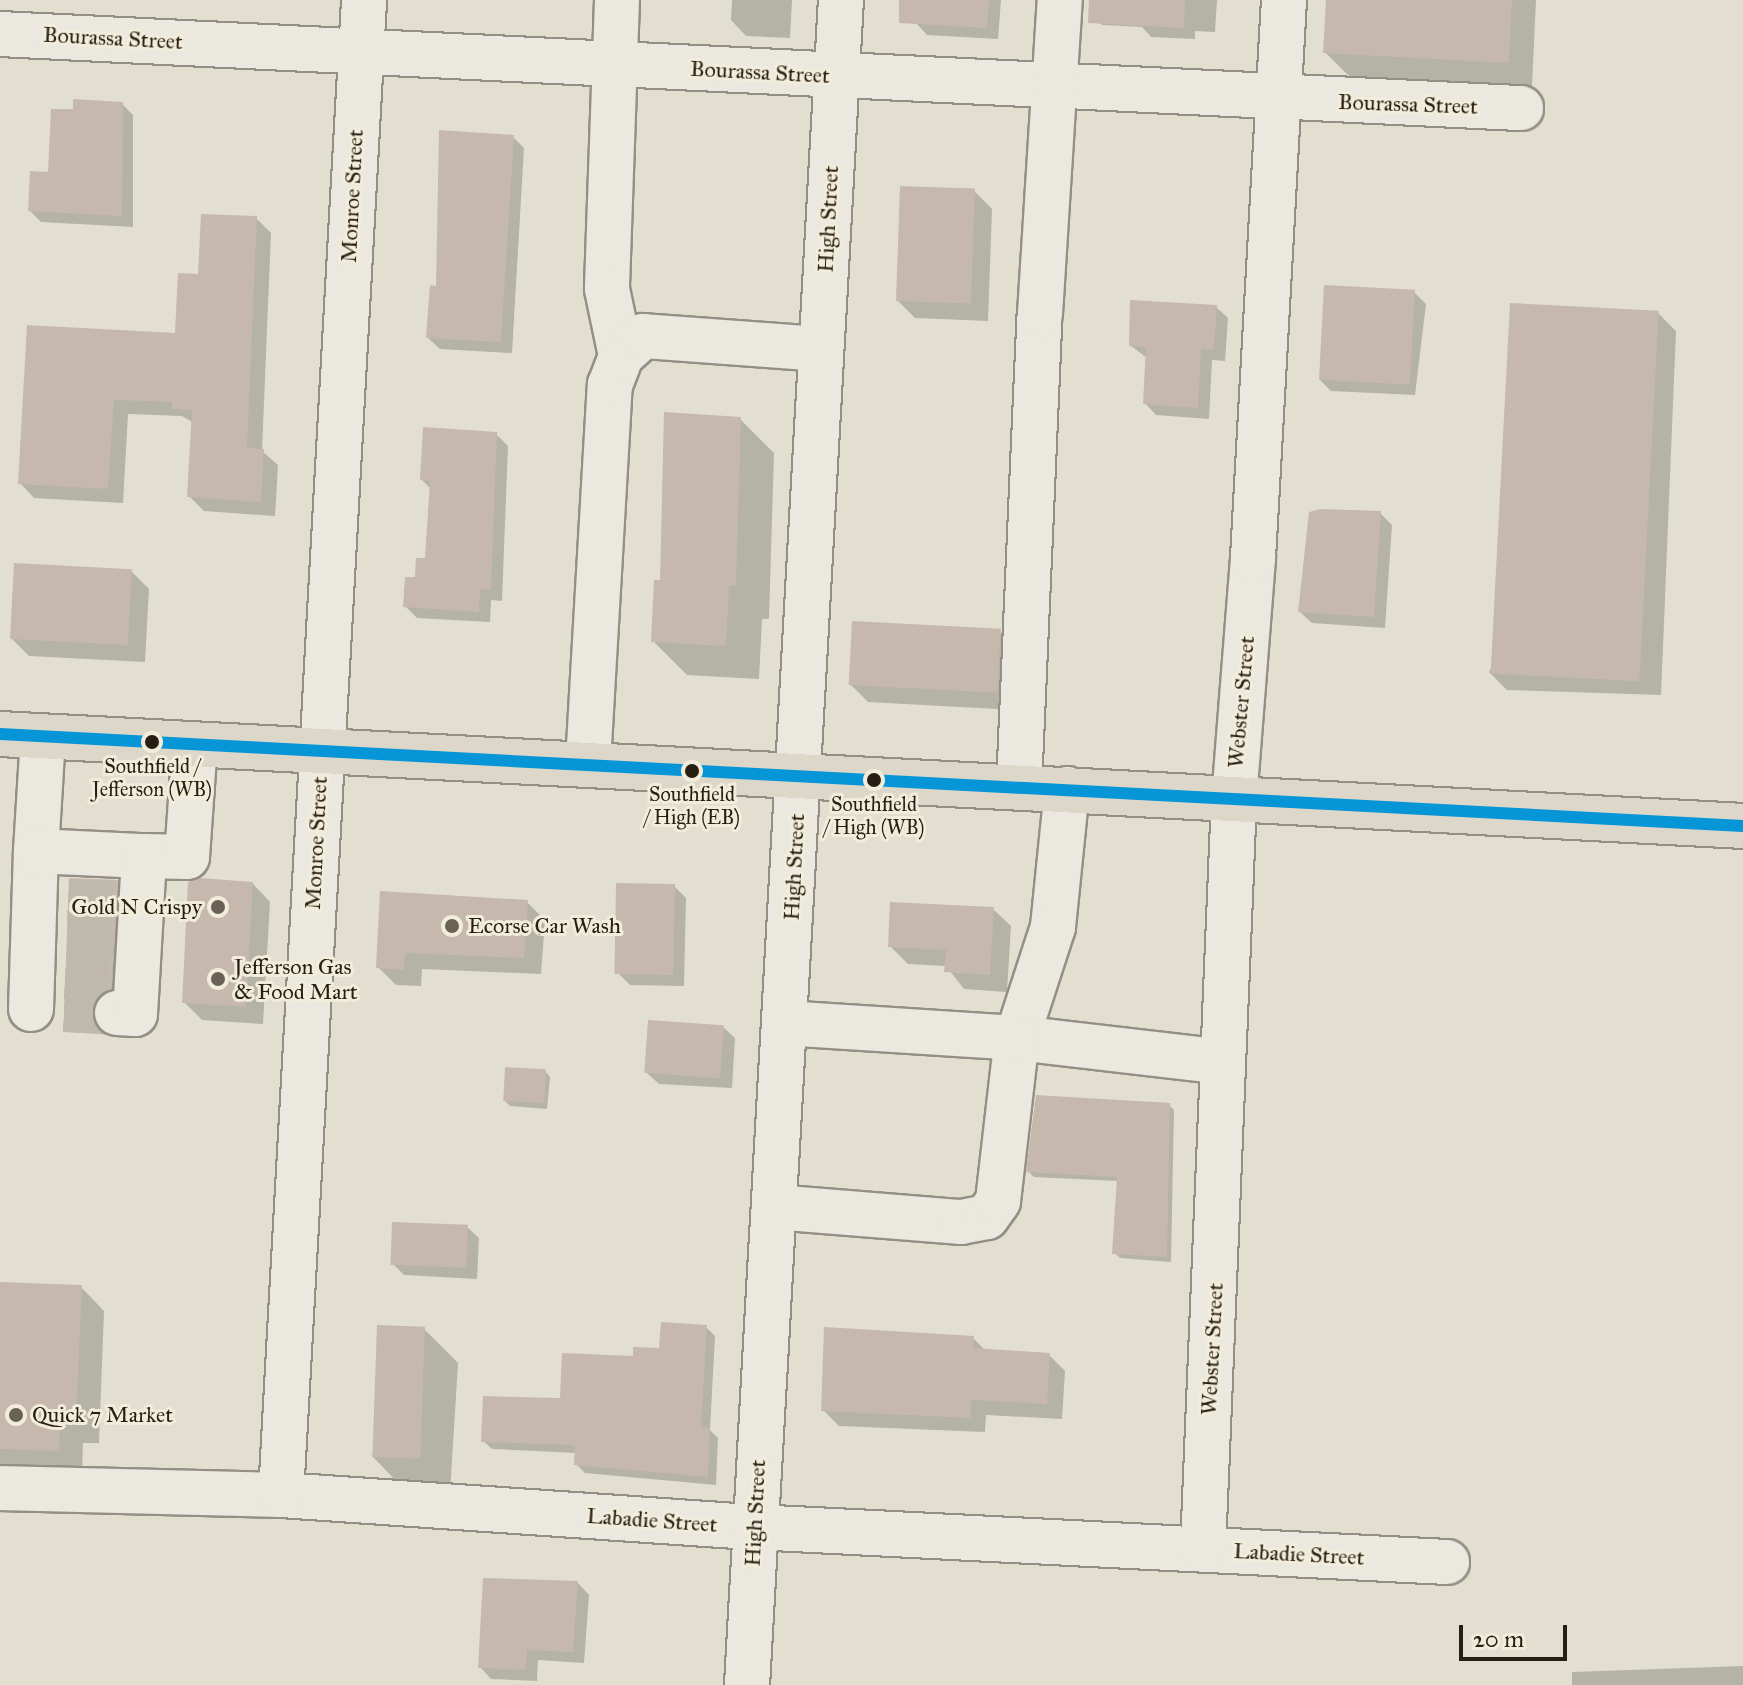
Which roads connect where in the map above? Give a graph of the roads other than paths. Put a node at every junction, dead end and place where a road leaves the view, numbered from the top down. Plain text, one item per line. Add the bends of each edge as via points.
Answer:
1 (364, 0) edge
2 (617, 0) edge
3 (841, 0) edge
4 (1060, 0) edge
5 (1284, 0) edge
6 (0, 34) edge
7 (361, 49) junction
8 (614, 63) junction
9 (837, 76) junction
10 (1054, 88) junction
11 (1279, 99) junction
12 (1521, 108) dead end
13 (821, 349) junction
14 (621, 356) junction
15 (0, 734) edge
16 (43, 736) junction
17 (195, 744) junction
18 (322, 751) junction
19 (588, 763) junction
20 (799, 775) junction
21 (1019, 786) junction
22 (1067, 789) junction
23 (1234, 800) junction
24 (1743, 826) edge
25 (45, 936) edge
26 (786, 1023) junction
27 (1017, 1038) junction
28 (1223, 1062) junction
29 (774, 1207) junction
30 (0, 1488) edge
31 (281, 1495) junction
32 (754, 1527) junction
33 (1203, 1548) junction
34 (1447, 1562) dead end
35 (747, 1685) edge

1 - 7 street, Monroe Street
2 - 8 street
3 - 9 street, High Street
4 - 10 street
5 - 11 street, Webster Street
6 - 7 street, Bourassa Street
7 - 8 street, Bourassa Street
7 - 18 street, Monroe Street
8 - 9 street, Bourassa Street
8 - 14 street via 607,289
9 - 10 street, Bourassa Street
9 - 13 street, High Street
10 - 11 street, Bourassa Street
10 - 21 street
11 - 12 street, Bourassa Street
11 - 23 street, Webster Street
13 - 14 street via 643,336
13 - 20 street, High Street
14 - 19 street via 610,385
15 - 16 main road
16 - 17 main road
16 - 25 street
17 - 18 main road
17 - 25 street via 187,857 130,927
18 - 19 main road
18 - 31 street, Monroe Street
19 - 20 main road
20 - 21 main road
20 - 26 street, High Street
21 - 22 main road
22 - 23 main road
22 - 27 street via 1053,927
23 - 24 main road
23 - 28 street, Webster Street
26 - 27 street
26 - 29 street, High Street
27 - 28 street
27 - 29 street via 998,1201 987,1217 961,1222
28 - 33 street, Webster Street
29 - 32 street, High Street
30 - 31 street, Labadie Street
31 - 32 street, Labadie Street
32 - 33 street, Labadie Street
32 - 35 street, High Street
33 - 34 street, Labadie Street

